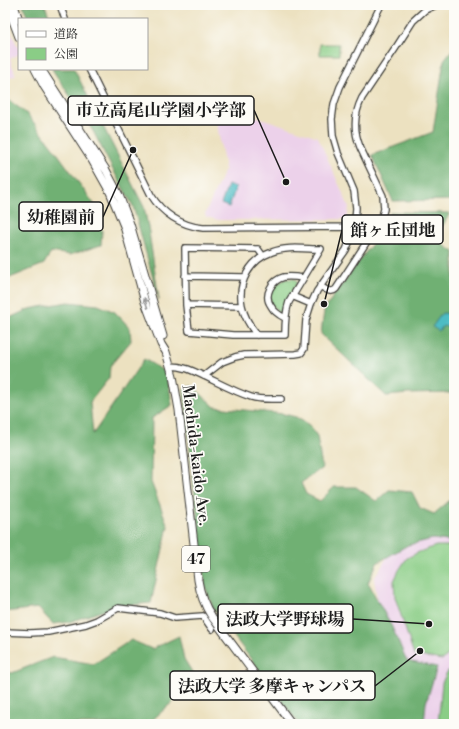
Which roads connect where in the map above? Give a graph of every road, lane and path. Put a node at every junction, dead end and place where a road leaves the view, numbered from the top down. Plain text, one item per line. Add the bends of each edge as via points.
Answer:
1 (7, 5) edge
2 (14, 5) edge
3 (60, 5) edge
4 (382, 5) edge
5 (436, 5) edge
6 (18, 18) edge
7 (65, 18) edge
8 (18, 34) edge
9 (38, 70) edge
10 (89, 70) edge
11 (354, 227) junction
12 (263, 256) junction
13 (186, 276) junction
14 (245, 277) junction
15 (303, 278) junction
16 (320, 286) junction
17 (292, 296) junction
18 (311, 304) junction
19 (186, 305) junction
20 (242, 306) junction
21 (285, 318) junction
22 (257, 335) junction
23 (170, 366) junction
24 (204, 376) junction
25 (281, 399) dead end
26 (212, 629) dead end
27 (5, 632) edge
28 (292, 724) edge

1 - 8 main road
2 - 6 main road
3 - 7 street
4 - 11 street via 340,87 333,113 335,145 354,193
5 - 16 street via 425,10 413,21 358,106 355,131 383,196 384,211 379,224 336,289 329,291
9 - 23 main road, Machida-kaido Ave. / 47 via 87,146 110,192 134,250 145,302
10 - 11 street via 150,195 174,219 203,228
11 - 16 street via 346,250
12 - 13 street via 258,249 185,248
12 - 14 street via 256,260
12 - 15 street via 281,249 321,249
13 - 14 street
13 - 19 street
14 - 20 street via 241,296
15 - 17 street
15 - 21 street via 280,279 269,289 269,304 275,312
16 - 18 street
17 - 18 street
17 - 21 street
18 - 24 street via 301,352 235,357 222,362
19 - 20 street
19 - 22 street via 189,331
20 - 22 street via 248,322
21 - 22 street via 285,335
23 - 24 street via 188,369
23 - 28 main road, Machida-kaido Ave. / 47 via 179,410 198,580 203,600 212,617
24 - 25 street via 251,397
26 - 27 street via 203,616 175,618 160,613 118,608 86,624 48,632

